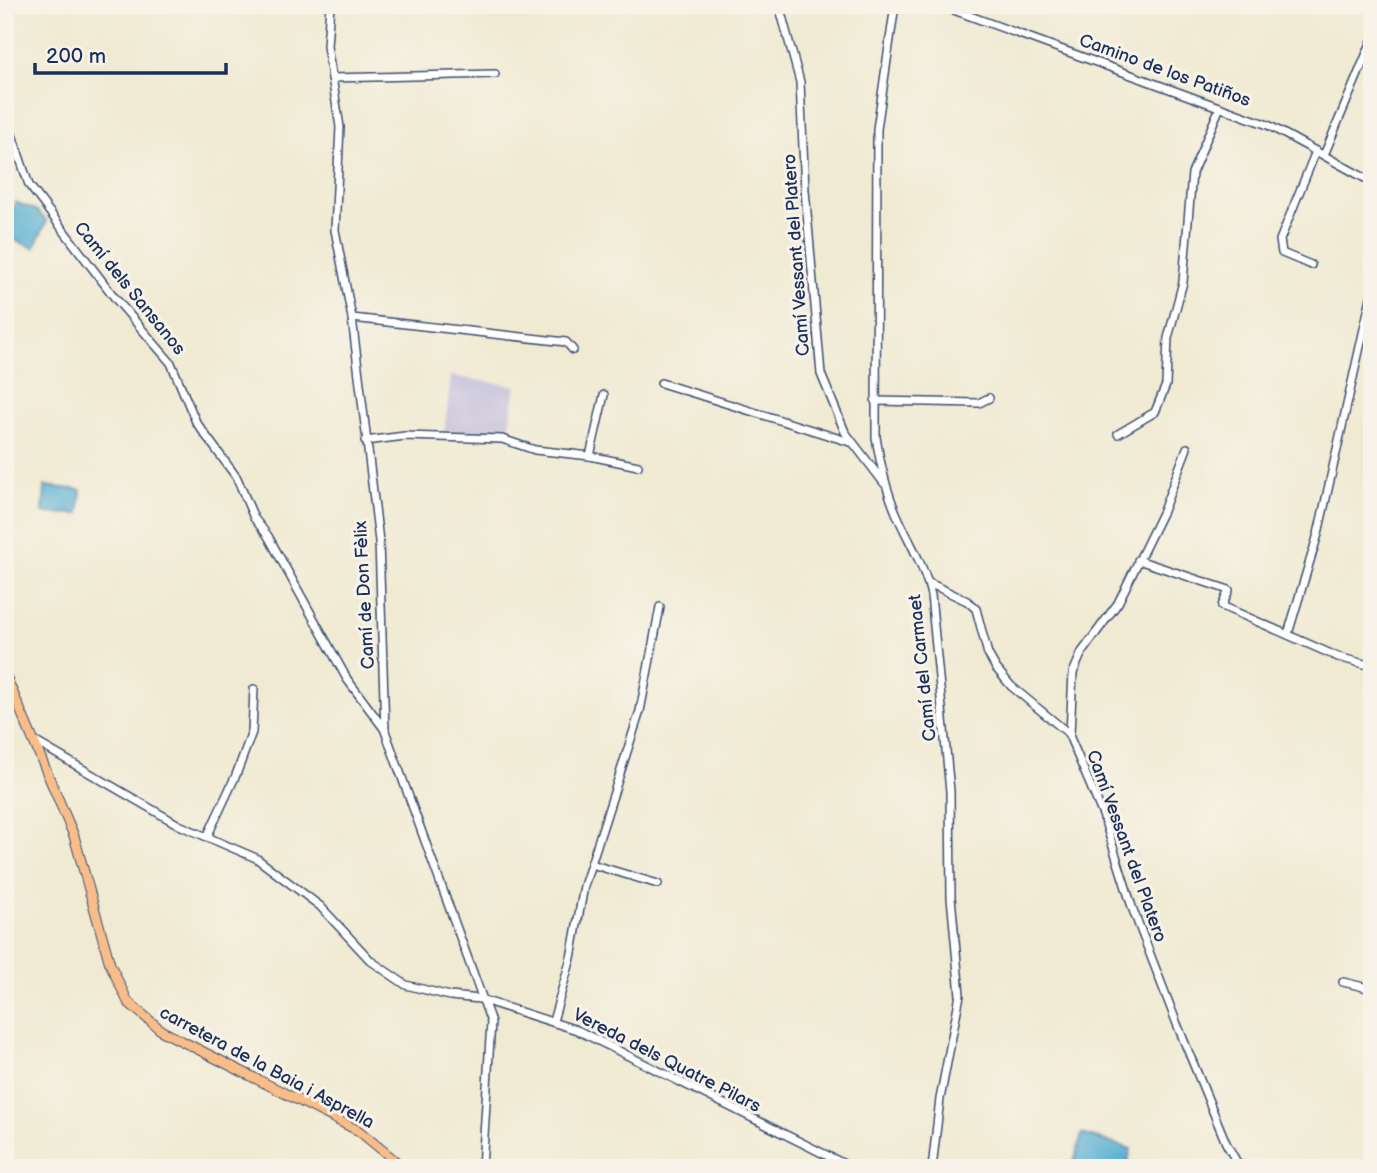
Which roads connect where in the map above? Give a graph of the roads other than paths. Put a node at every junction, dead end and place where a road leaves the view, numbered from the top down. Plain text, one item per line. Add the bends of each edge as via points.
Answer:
1 (330, 5) edge
2 (779, 5) edge
3 (895, 5) edge
4 (940, 5) edge
5 (1372, 41) edge
6 (495, 74) dead end
7 (332, 78) junction
8 (1220, 107) junction
9 (5, 114) edge
10 (1320, 153) junction
11 (1372, 182) edge
12 (1311, 265) dead end
13 (1372, 293) edge
14 (352, 318) junction
15 (573, 349) dead end
16 (661, 383) dead end
17 (604, 395) dead end
18 (989, 398) dead end
19 (875, 401) junction
20 (1118, 434) dead end
21 (365, 441) junction
22 (851, 442) junction
23 (1187, 448) dead end
24 (590, 456) junction
25 (638, 466) dead end
26 (887, 487) junction
27 (1138, 560) junction
28 (929, 583) junction
29 (660, 607) dead end
30 (1288, 634) junction
31 (1372, 666) edge
32 (5, 674) edge
33 (254, 689) dead end
34 (385, 731) junction
35 (1069, 735) junction
36 (36, 742) junction
37 (207, 837) junction
38 (590, 864) junction
39 (658, 884) dead end
40 (1343, 982) dead end
41 (1372, 989) edge
42 (485, 1001) junction
43 (553, 1021) junction
44 (404, 1168) edge
45 (482, 1168) edge
46 (852, 1168) edge
47 (932, 1168) edge
48 (1240, 1168) edge

1 - 7 street, Camí de Don Fèlix via 327,46
2 - 22 street, Camí Vessant del Platero via 800,82 821,374
3 - 19 street, Camí del Carmaet via 877,129
4 - 8 street, Camino de los Patiños
5 - 10 street
6 - 7 street
7 - 14 street, Camí de Don Fèlix via 340,127 335,230
8 - 10 street, Camino de los Patiños via 1268,125
8 - 20 street via 1192,173 1183,282 1168,338 1166,384 1155,412
9 - 34 street, Camí dels Sansanos via 29,185 171,363 196,422 237,478 254,518 346,678
10 - 11 street, Camino de los Patiños
10 - 12 street via 1280,240 1282,253
13 - 30 street via 1321,521
14 - 15 street via 566,342
14 - 21 street, Camí de Don Fèlix
16 - 22 street
17 - 24 street
18 - 19 street via 979,403
19 - 26 street, Camí del Carmaet via 879,460
21 - 24 street via 405,436 481,437 535,450
21 - 34 street, Camí de Don Fèlix via 379,541
22 - 26 street, Camí Vessant del Platero
23 - 27 street via 1163,512
24 - 25 street
26 - 28 street, Camí del Carmaet
27 - 30 street via 1228,590 1222,606
27 - 35 street via 1118,603 1082,652 1073,673
28 - 35 street, Camí Vessant del Platero via 976,608 996,668
28 - 47 street, Camí del Carmaet via 950,791 951,897 960,995
29 - 38 street via 639,711
30 - 31 street via 1338,657
32 - 36 main road, carretera de la Baia i Asprella
33 - 37 street via 252,732
34 - 42 street, Camí de Don Fèlix
35 - 48 street, Camí Vessant del Platero via 1103,815 1177,1024
36 - 37 street, Vereda dels Quatre Pilars
36 - 44 main road, carretera de la Baia i Asprella via 74,836 110,964 128,1002 145,1020 179,1041 359,1131
37 - 42 street, Vereda dels Quatre Pilars via 256,858 290,882 320,906 371,961 406,985
38 - 39 street
38 - 43 street
40 - 41 street
42 - 43 street, Vereda dels Quatre Pilars
42 - 45 street, Camí de Don Fèlix via 491,1023
43 - 46 street, Vereda dels Quatre Pilars

